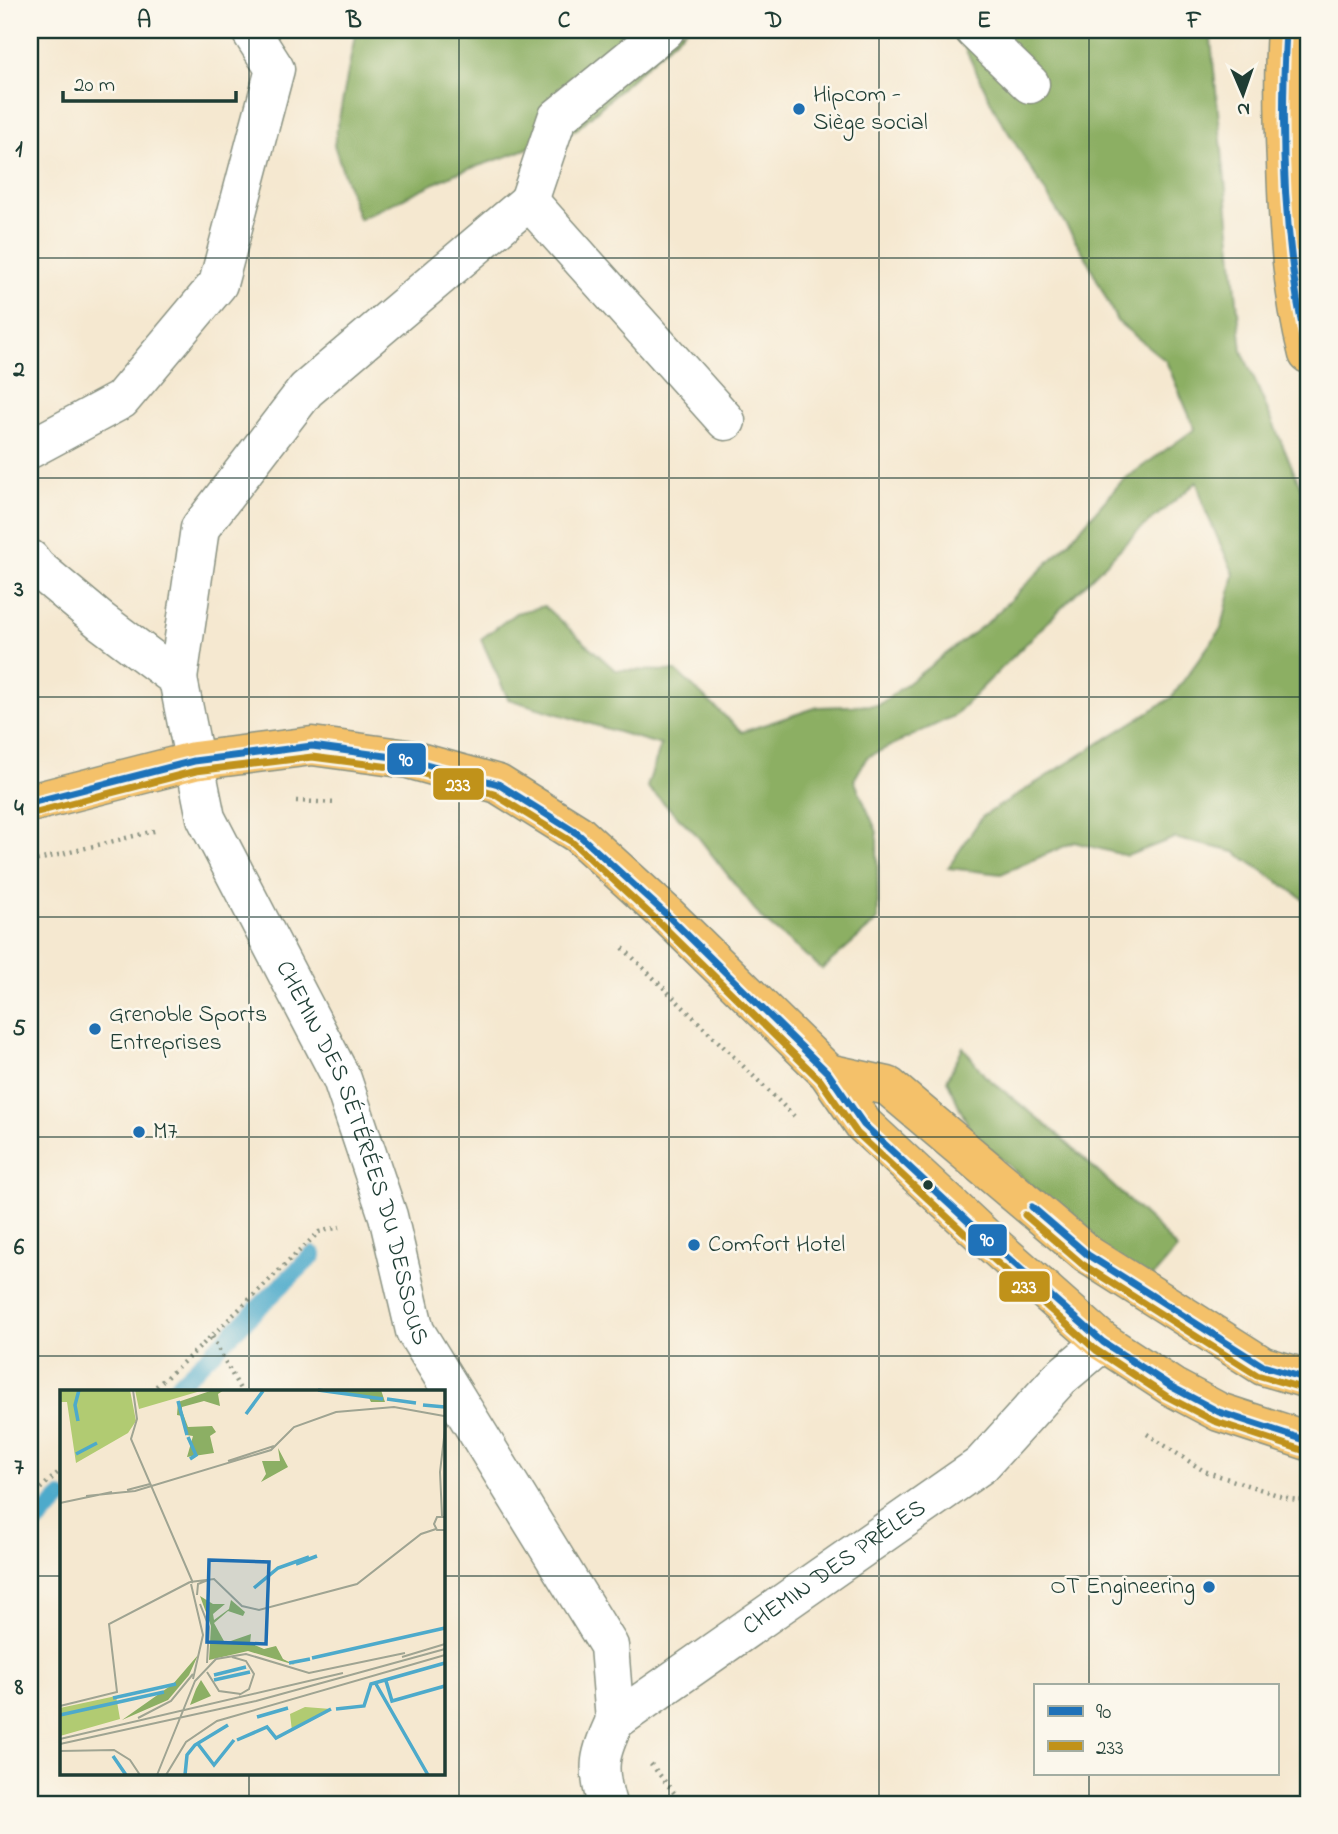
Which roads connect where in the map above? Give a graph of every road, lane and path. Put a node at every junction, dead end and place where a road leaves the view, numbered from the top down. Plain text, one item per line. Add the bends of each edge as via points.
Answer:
1 (250, 30) edge
2 (665, 30) edge
3 (974, 30) edge
4 (1286, 30) edge
5 (1030, 84) dead end
6 (529, 201) junction
7 (1308, 354) edge
8 (726, 421) dead end
9 (30, 449) edge
10 (30, 559) edge
11 (178, 679) junction
12 (194, 761) junction
13 (283, 801) dead end
14 (30, 803) edge
15 (347, 804) dead end
16 (206, 818) junction
17 (30, 862) edge
18 (614, 939) dead end
19 (828, 1073) junction
20 (802, 1124) dead end
21 (388, 1216) junction
22 (212, 1336) junction
23 (1103, 1342) junction
24 (1308, 1379) edge
25 (152, 1390) edge
26 (240, 1390) edge
27 (1137, 1428) dead end
28 (1308, 1441) edge
29 (60, 1471) edge
30 (30, 1498) edge
31 (1308, 1501) edge
32 (615, 1721) junction
33 (607, 1804) edge

1 - 9 street via 275,69 218,284 121,400
2 - 6 street via 557,118
3 - 5 street
4 - 7 main road via 1288,227
6 - 8 street
6 - 11 street, CHEMIN DES SÉTÉRÉES DU DESSOUS via 306,390 200,528
10 - 11 street via 102,622
11 - 12 street, CHEMIN DES SÉTÉRÉES DU DESSOUS
12 - 14 main road
12 - 16 street, CHEMIN DES SÉTÉRÉES DU DESSOUS
12 - 19 main road via 312,746 408,759 498,784 578,834
13 - 15 path
16 - 17 path
16 - 21 street, CHEMIN DES SÉTÉRÉES DU DESSOUS via 342,1079
18 - 20 path
19 - 23 main road via 864,1125
19 - 24 main road via 888,1086 1088,1255 1264,1366
21 - 22 path via 319,1232
21 - 32 street, CHEMIN DES SÉTÉRÉES DU DESSOUS via 415,1331 609,1646
22 - 25 path
22 - 26 path
23 - 28 main road via 1219,1412
23 - 32 street, CHEMIN DES PRÊLES via 1060,1378 981,1465
27 - 31 path via 1204,1471
29 - 30 path
32 - 33 street via 601,1751 601,1783

